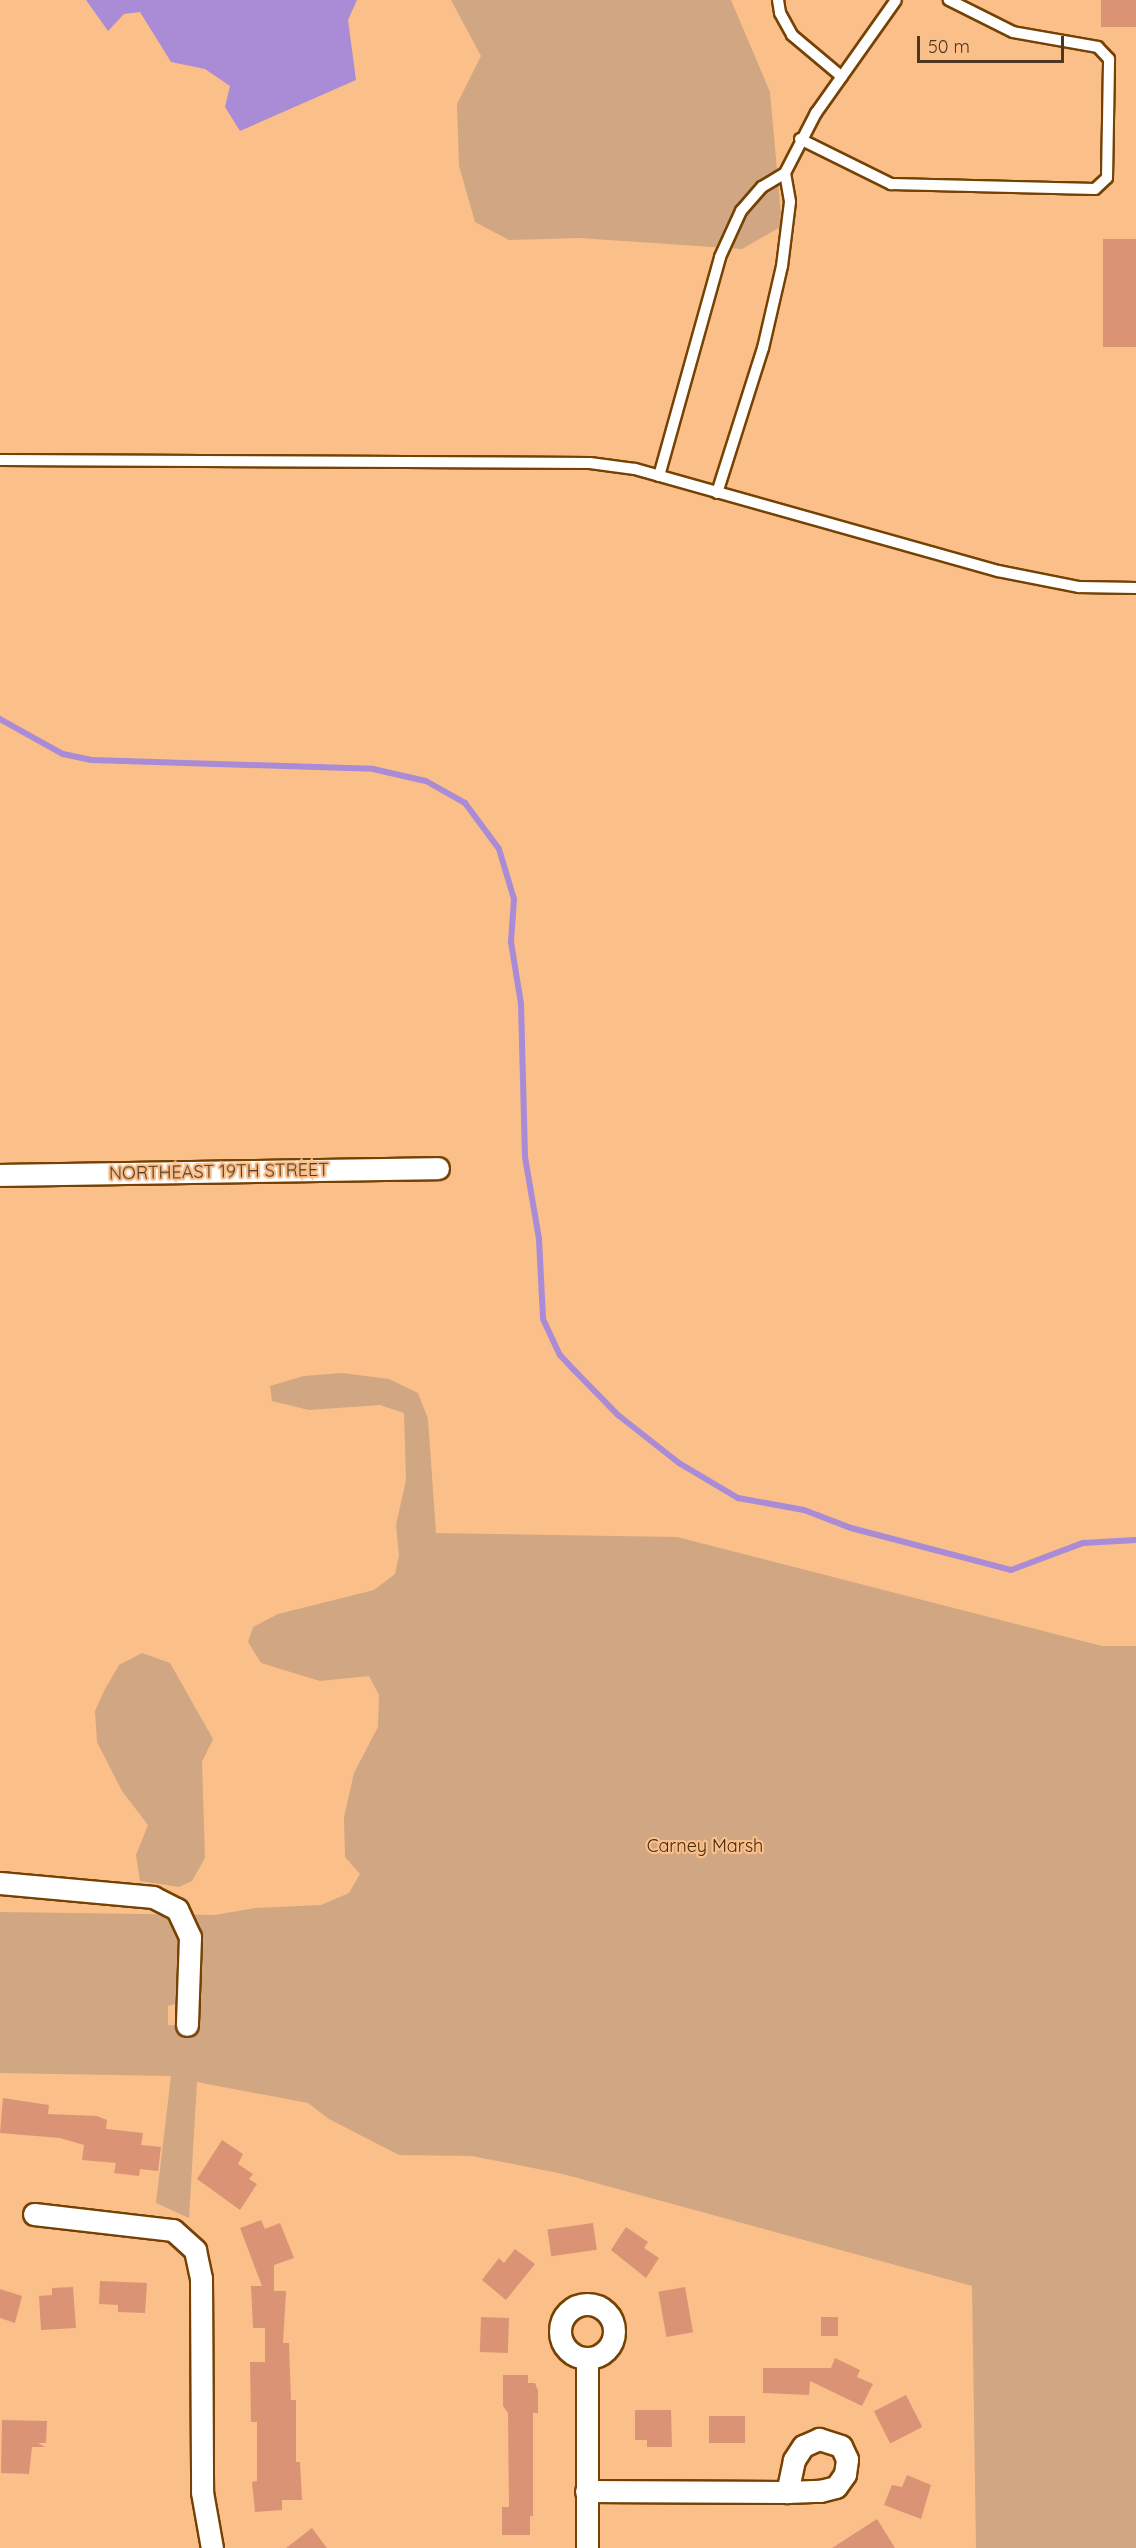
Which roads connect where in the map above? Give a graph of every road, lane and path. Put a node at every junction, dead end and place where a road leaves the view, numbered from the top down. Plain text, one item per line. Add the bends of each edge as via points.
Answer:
1 (778, 0) edge
2 (896, 0) edge
3 (949, 0) edge
4 (842, 77) junction
5 (800, 140) junction
6 (785, 173) junction
7 (0, 460) edge
8 (659, 476) junction
9 (717, 493) junction
10 (1136, 588) edge
11 (438, 1168) dead end
12 (0, 1175) edge
13 (0, 1883) edge
14 (187, 2025) dead end
15 (34, 2214) dead end
16 (587, 2358) dead end
17 (586, 2491) junction
18 (787, 2492) dead end
19 (212, 2548) edge
20 (587, 2548) edge

1 - 4 lane via 792,35
2 - 4 lane
3 - 5 lane via 1013,32 1098,47 1109,59 1107,178 1095,189 891,184
4 - 5 lane
5 - 6 lane
6 - 8 lane via 762,187 741,211 720,257
6 - 9 lane via 790,202 782,266 763,348
7 - 8 lane via 590,463
8 - 9 lane
9 - 10 lane via 1047,582
11 - 12 street, NORTHEAST 19TH STREET
13 - 14 street via 153,1897 177,1909 190,1937
15 - 19 street via 173,2230 195,2250 201,2278 202,2492
16 - 17 street
17 - 18 street
17 - 20 street

